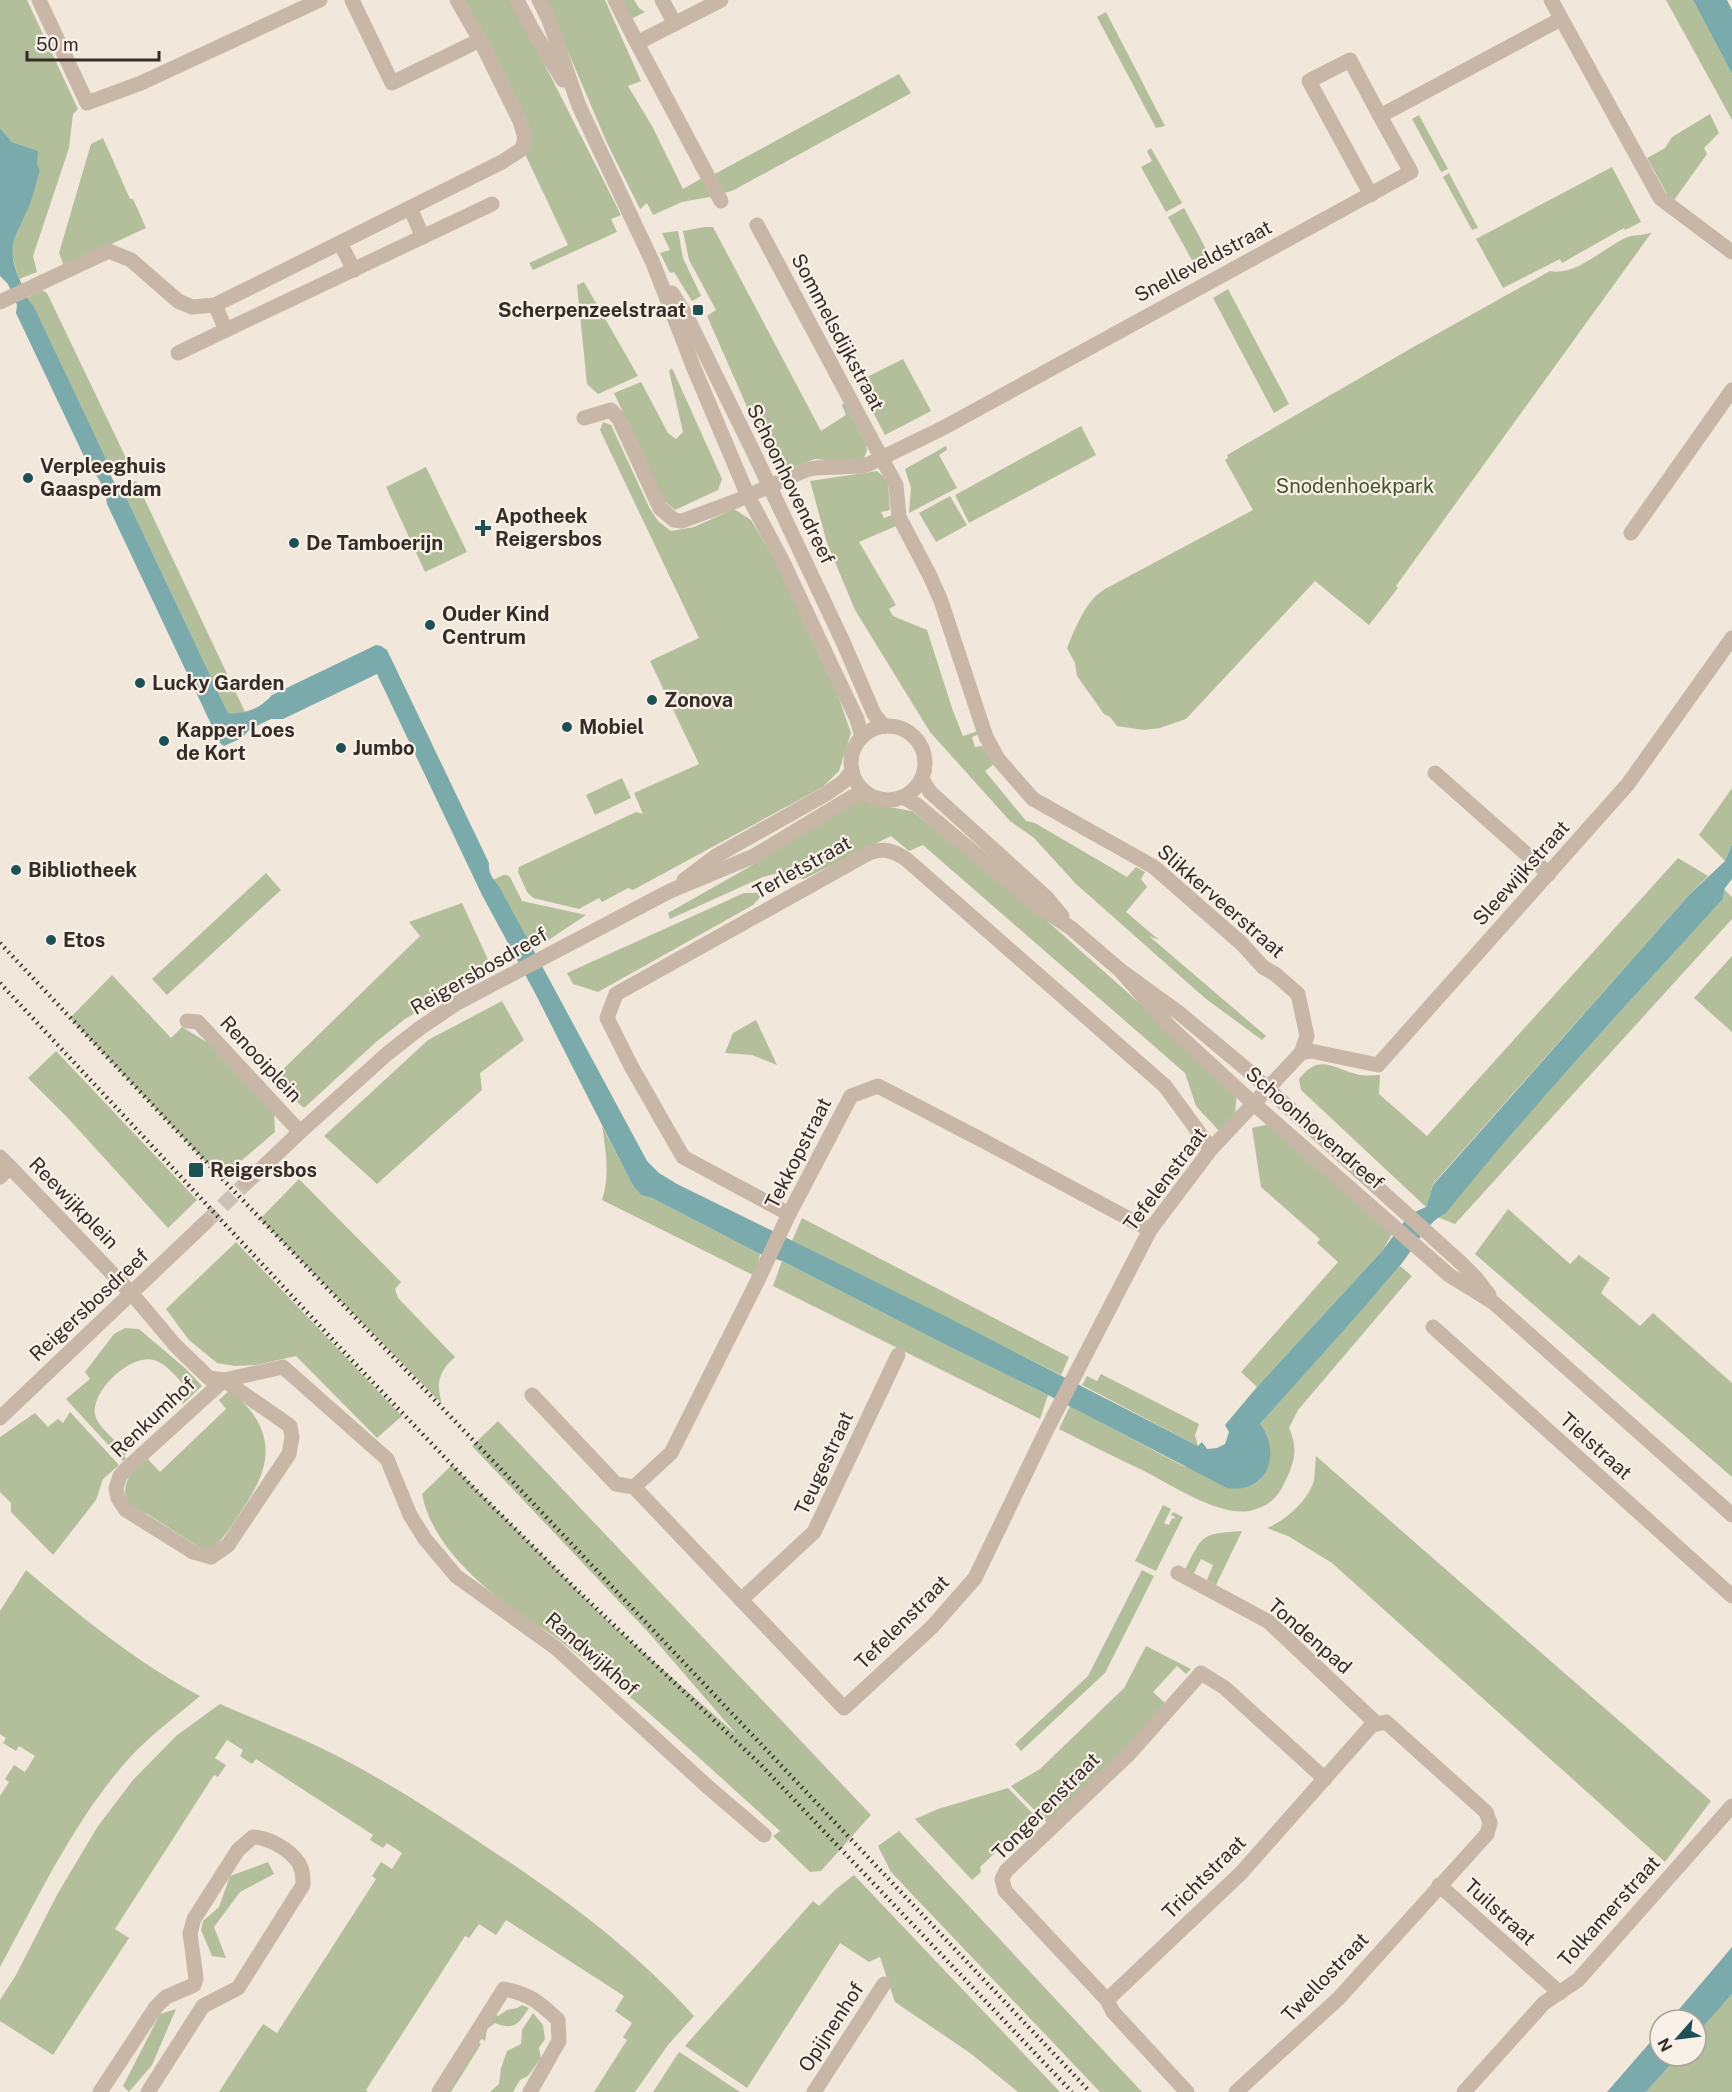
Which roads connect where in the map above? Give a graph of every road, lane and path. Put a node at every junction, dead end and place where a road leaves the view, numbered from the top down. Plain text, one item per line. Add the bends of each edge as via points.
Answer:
1 (39, 0) edge
2 (320, 0) edge
3 (352, 0) edge
4 (457, 0) edge
5 (518, 0) edge
6 (539, 0) edge
7 (615, 0) edge
8 (662, 0) edge
9 (721, 0) edge
10 (1551, 0) edge
11 (1561, 19) junction
12 (675, 24) junction
13 (480, 40) junction
14 (637, 43) junction
15 (579, 106) junction
16 (1380, 116) junction
17 (1371, 195) junction
18 (721, 201) dead end
19 (492, 204) dead end
20 (410, 208) junction
21 (757, 225) dead end
22 (423, 237) junction
23 (340, 243) junction
24 (1732, 252) edge
25 (653, 264) junction
26 (354, 270) junction
27 (3, 300) edge
28 (215, 305) junction
29 (226, 330) junction
30 (178, 353) dead end
31 (1732, 390) edge
32 (584, 418) dead end
33 (883, 458) junction
34 (769, 486) junction
35 (748, 496) junction
36 (1631, 533) dead end
37 (1732, 638) edge
38 (884, 726) junction
39 (862, 737) junction
40 (852, 771) junction
41 (1435, 773) dead end
42 (922, 779) junction
43 (865, 792) junction
44 (903, 797) junction
45 (1549, 874) junction
46 (670, 891) junction
47 (1071, 928) junction
48 (1120, 970) junction
49 (188, 1021) dead end
50 (1301, 1053) junction
51 (1268, 1090) junction
52 (1254, 1104) junction
53 (300, 1132) junction
54 (1211, 1149) junction
55 (4, 1167) edge
56 (246, 1183) tunnel mouth
57 (789, 1214) junction
58 (206, 1222) tunnel mouth
59 (1150, 1230) junction
60 (132, 1294) junction
61 (1494, 1303) junction
62 (1433, 1327) dead end
63 (898, 1355) dead end
64 (224, 1380) junction
65 (532, 1395) dead end
66 (0, 1418) edge
67 (634, 1487) junction
68 (404, 1499) joint
69 (1732, 1515) edge
70 (1178, 1573) dead end
71 (1732, 1596) edge
72 (741, 1600) junction
73 (1377, 1724) junction
74 (1325, 1779) junction
75 (1732, 1806) edge
76 (764, 1835) dead end
77 (1438, 1885) junction
78 (884, 1984) dead end
79 (1560, 1993) junction
80 (1107, 2000) junction
81 (100, 2092) edge
82 (148, 2092) edge
83 (439, 2092) edge
84 (530, 2092) edge
85 (814, 2092) edge
86 (1187, 2092) edge
87 (1236, 2092) edge
88 (1464, 2092) edge

1 - 2 street via 87,103
3 - 13 street via 392,83
4 - 13 street
5 - 15 street, Schoonhovendreef
6 - 15 street, Schoonhovendreef
7 - 14 street
8 - 12 street
9 - 12 street
10 - 11 street
11 - 16 street
11 - 24 street via 1660,198
12 - 14 street
13 - 20 street via 520,121 525,138 522,149
14 - 18 street
15 - 25 street, Schoonhovendreef
16 - 17 street, Snelleveldstraat via 1411,172
16 - 17 street via 1350,60 1310,81
17 - 33 street, Snelleveldstraat
19 - 22 street
20 - 22 street
20 - 23 street
21 - 33 street, Sommelsdijkstraat
22 - 26 street
23 - 26 street
23 - 28 street
25 - 34 street, Schoonhovendreef via 687,317
25 - 35 street, Schoonhovendreef
26 - 29 street
27 - 28 street via 109,251 131,260 178,301 192,307
28 - 29 street
29 - 30 street
31 - 36 street
32 - 35 street, Snelleveldstraat via 611,410 619,419 660,507 674,520 688,520
33 - 34 street, Snelleveldstraat via 862,466 815,468
33 - 50 street, Slikkerveerstraat via 896,485 899,517 941,601 986,737 998,759 1033,799 1154,867 1298,994 1306,1036
34 - 35 street, Snelleveldstraat
34 - 38 street, Schoonhovendreef via 874,714
35 - 39 street, Schoonhovendreef via 783,562
37 - 45 street, Sleewijkstraat via 1628,784
38 - 39 street
38 - 42 street via 909,732 918,741 925,760
39 - 40 street via 851,759
40 - 43 street
40 - 46 street, Reigersbosdreef via 826,794 716,856
41 - 45 street
42 - 44 street
42 - 47 street, Schoonhovendreef via 930,792 1047,898
43 - 44 street via 877,799
43 - 46 street, Reigersbosdreef via 754,856
44 - 47 street, Schoonhovendreef
45 - 50 street, Sleewijkstraat via 1378,1065 1311,1050
46 - 53 street, Reigersbosdreef via 458,1003 388,1053
47 - 48 street, Schoonhovendreef
48 - 51 street, Schoonhovendreef via 1178,1012
48 - 52 street, Schoonhovendreef via 1170,1027
49 - 53 street, Renooiplein via 198,1022
50 - 51 street
51 - 52 street, Tefelenstraat
51 - 61 street, Schoonhovendreef via 1476,1278
52 - 54 street, Tefelenstraat
52 - 61 street, Schoonhovendreef via 1449,1275
53 - 56 street, Reigersbosdreef
54 - 57 street, Terletstraat via 1166,1086 906,858 893,850 881,850 869,853 616,994 608,1018 682,1157
54 - 59 street, Tefelenstraat
55 - 60 street, Reewijkplein
57 - 59 street, Tekkopstraat via 851,1096 878,1086
57 - 67 street, Tekkopstraat via 671,1453
58 - 60 street, Reigersbosdreef
59 - 72 street, Tefelenstraat via 975,1578 932,1627 844,1708
60 - 64 street, Renkumhof via 209,1378
60 - 66 street, Reigersbosdreef
61 - 69 street, Schoonhovendreef
62 - 71 street, Tielstraat
63 - 72 street, Teugestraat via 814,1532
64 - 64 street, Renkumhof via 290,1426 292,1437 289,1454 228,1545 211,1557 193,1552 126,1510 117,1488 126,1469
64 - 68 street, Renkumhof via 283,1367 387,1459
65 - 67 street, Tefelenstraat via 616,1484
67 - 72 street, Tefelenstraat
68 - 76 street, Randwijkhof via 425,1539 456,1576 556,1648
70 - 73 street, Tondenpad via 1269,1622
73 - 74 street
73 - 77 street, Tondenpad via 1386,1722 1486,1812 1490,1823 1487,1834
74 - 80 street, Trichtstraat via 1241,1873
74 - 80 street, Tongerenstraat via 1225,1688 1201,1673 1129,1754 1002,1879 1005,1891
75 - 79 street, Tolkamerstraat via 1578,1980
77 - 79 street, Tuilstraat
77 - 87 street, Twellostraat via 1339,1998
78 - 85 street, Opijnenhof
79 - 88 street, Tolkamerstraat via 1544,2003
80 - 86 street, Tongerenstraat via 1113,2012
81 - 82 street via 156,2007 166,1997 194,1985 190,1933 194,1919 238,1850 253,1837 264,1838 298,1862 303,1885 238,1988 203,2006
83 - 84 street via 504,1989 538,2001 558,2020 559,2042

